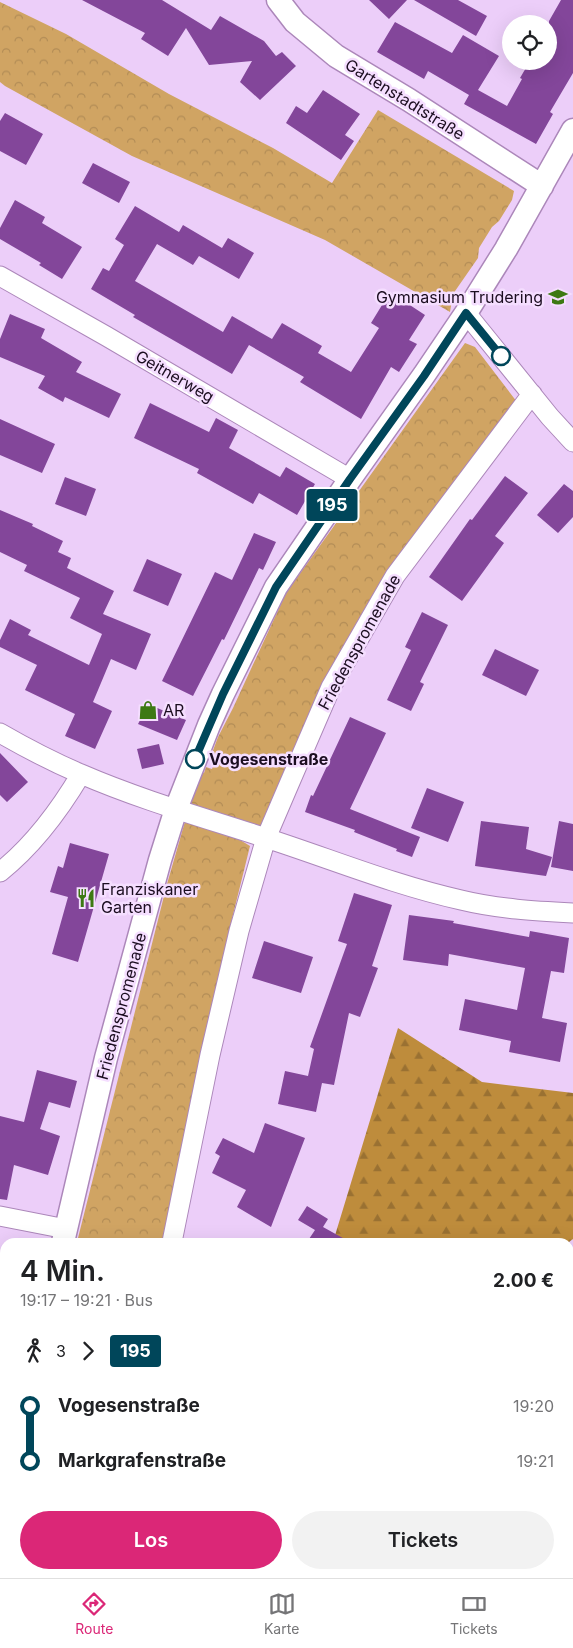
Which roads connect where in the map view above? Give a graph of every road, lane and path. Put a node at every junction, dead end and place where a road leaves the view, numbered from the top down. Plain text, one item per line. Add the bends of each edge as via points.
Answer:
1 (278, 0) edge
2 (573, 130) edge
3 (542, 186) junction
4 (0, 276) edge
5 (466, 313) junction
6 (532, 394) junction
7 (573, 442) edge
8 (350, 479) junction
9 (0, 733) edge
10 (81, 774) junction
11 (176, 809) junction
12 (266, 838) junction
13 (0, 872) edge
14 (573, 913) edge
15 (0, 1216) edge
16 (64, 1236) edge
17 (173, 1238) edge

1 - 3 street, Gartenstadtstraße via 295,22 336,56
2 - 3 street, Friedenspromenade
3 - 5 street, Friedenspromenade
4 - 8 street, Geitnerweg
5 - 6 street
5 - 8 street, Friedenspromenade
6 - 7 street
6 - 12 street, Friedenspromenade via 395,576 331,687
8 - 11 street, Friedenspromenade via 276,587 209,724
9 - 10 street
10 - 11 street
10 - 13 street via 48,824
11 - 12 street
11 - 16 street, Friedenspromenade via 106,1058
12 - 14 street via 399,884 462,901 523,911
12 - 17 street, Friedenspromenade via 210,1054
15 - 16 street

